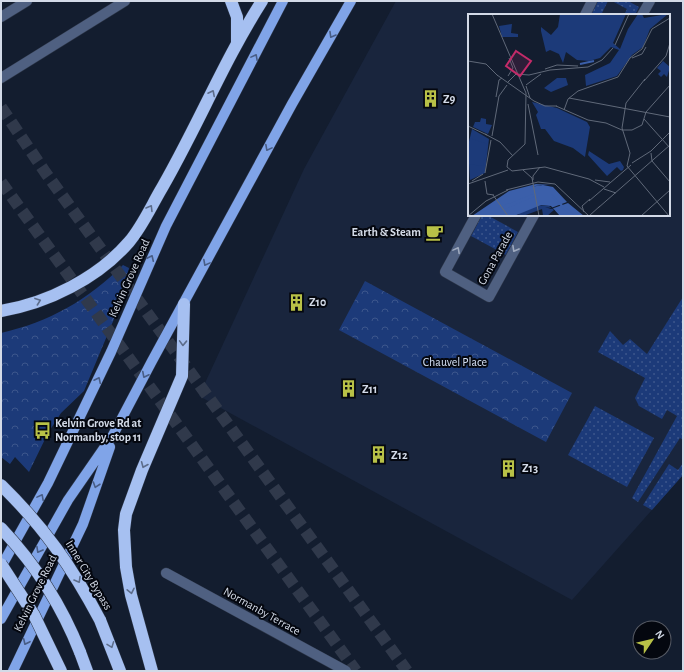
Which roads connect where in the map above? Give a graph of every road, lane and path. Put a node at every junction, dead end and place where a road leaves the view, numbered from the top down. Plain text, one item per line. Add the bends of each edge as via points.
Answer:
1 (27, 1) edge
2 (125, 1) edge
3 (231, 1) edge
4 (262, 1) edge
5 (283, 1) edge
6 (351, 1) edge
7 (592, 1) edge
8 (650, 1) edge
9 (586, 14) edge
10 (643, 14) edge
11 (1, 17) edge
12 (236, 46) junction
13 (1, 78) edge
14 (475, 216) edge
15 (533, 216) edge
16 (184, 304) junction
17 (1, 311) edge
18 (113, 435) junction
19 (1, 485) edge
20 (1, 528) edge
21 (1, 566) edge
22 (166, 573) dead end
23 (1, 619) edge
24 (13, 671) edge
25 (61, 671) edge
26 (87, 671) edge
27 (120, 671) edge
28 (152, 671) edge
29 (346, 671) edge

1 - 11 street
2 - 13 street
3 - 12 highway via 237,17
4 - 12 highway
21 -> 5 main road, Kelvin Grove Road via 48,483 111,352 166,226
6 -> 16 main road, Kelvin Grove Road
7 - 9 street
8 - 10 street
17 -> 12 highway via 40,300 80,282 103,266 130,241 173,170
15 -> 14 street, Gona Parade via 489,297 445,272
16 -> 18 main road, Kelvin Grove Road
16 -> 28 highway via 182,376 139,476 126,514 124,530 131,595
18 -> 23 main road, Kelvin Grove Road via 68,500
18 -> 24 main road, Kelvin Grove Road via 83,524
19 -> 27 highway, Inner City Bypass, bridge via 54,544 70,567 100,620
20 - 26 highway, bridge via 47,586 63,614
21 - 25 highway, bridge via 36,620
22 - 29 street, Normanby Terrace

